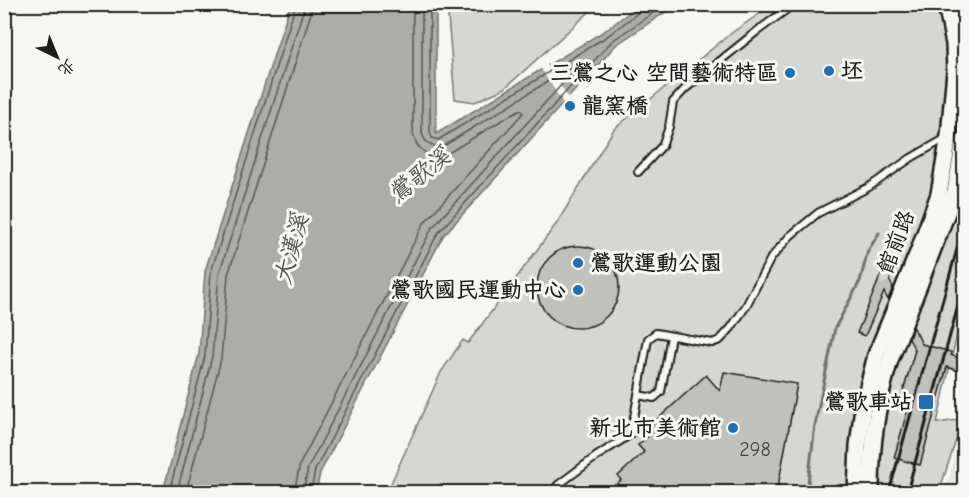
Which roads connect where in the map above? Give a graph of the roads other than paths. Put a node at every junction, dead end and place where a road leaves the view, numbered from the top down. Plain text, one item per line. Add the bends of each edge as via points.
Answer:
1 (794, 4) edge
2 (946, 4) edge
3 (959, 4) edge
4 (964, 36) edge
5 (949, 136) junction
6 (964, 141) edge
7 (638, 172) dead end
8 (671, 336) junction
9 (638, 395) junction
10 (553, 492) edge
11 (856, 492) edge
12 (871, 492) edge

1 - 7 lane via 685,89 673,102 662,146
2 - 5 street, 館前路 via 955,71
3 - 4 street
5 - 8 lane via 869,187 818,213 790,236 771,258 746,306 720,340 712,343
5 - 11 street, 館前路 via 939,194 876,355 863,407
6 - 12 street, 館前路 via 955,192 885,376 872,449
8 - 9 lane via 656,333 648,339
8 - 9 lane via 661,393 654,398
9 - 10 lane via 631,434

